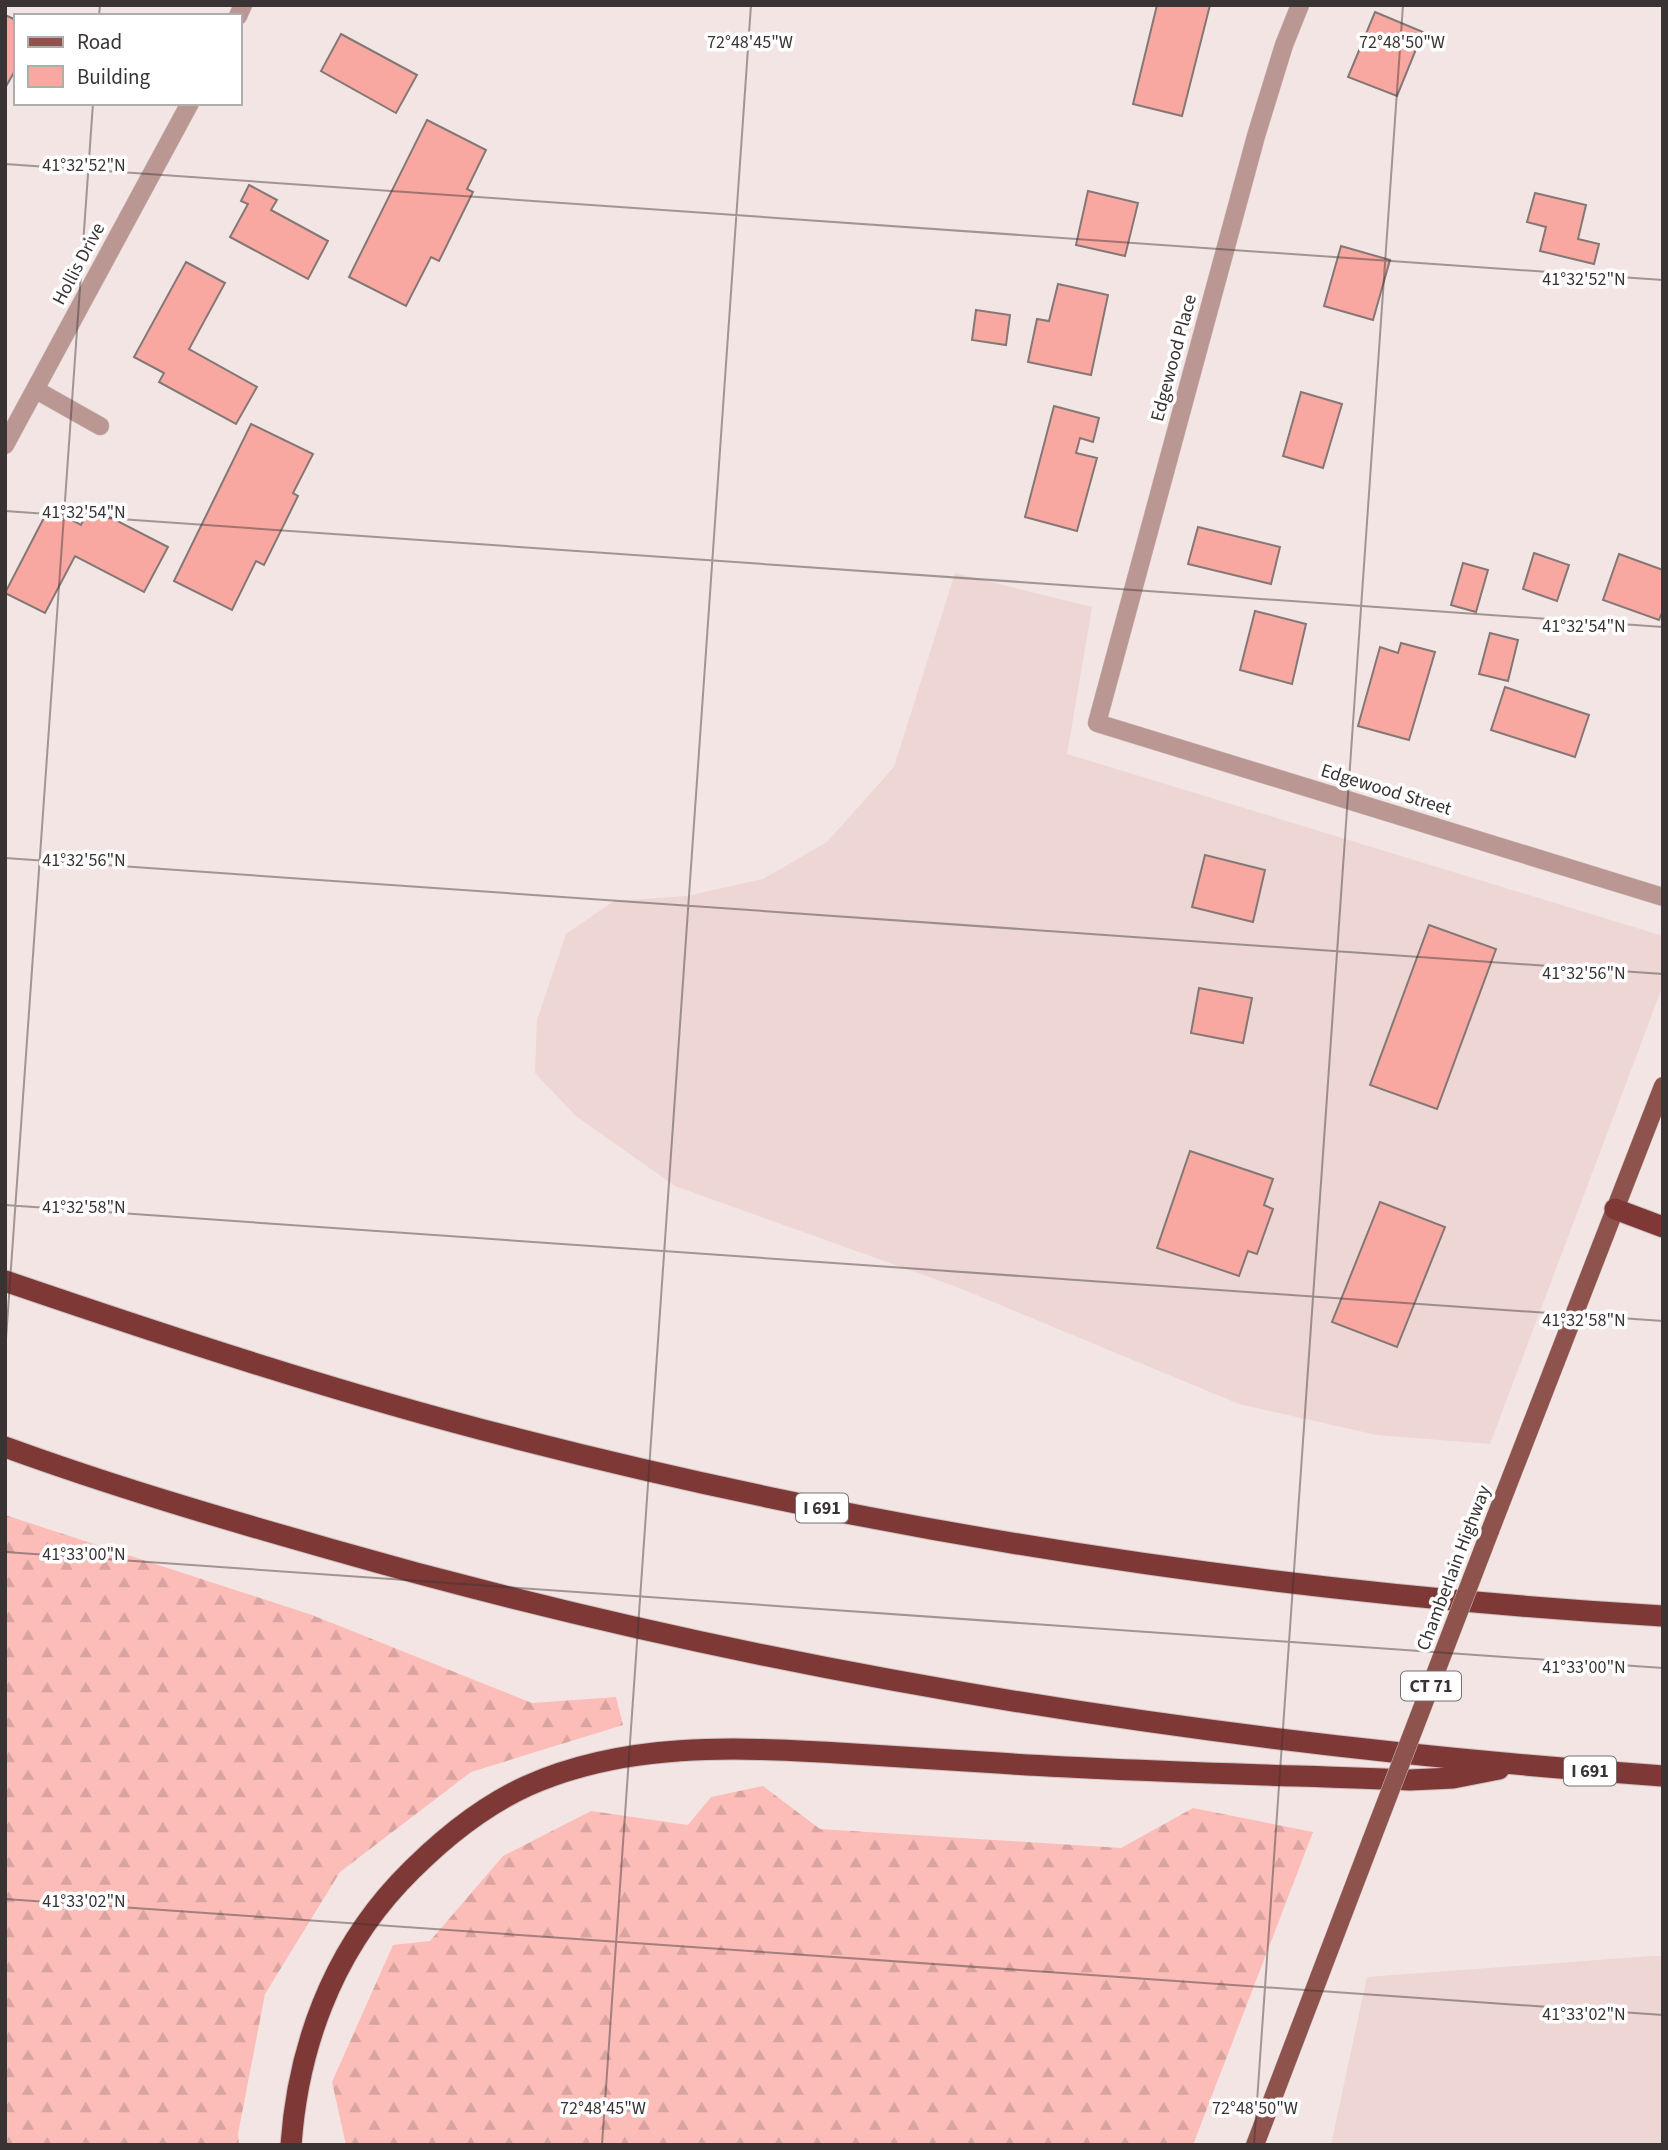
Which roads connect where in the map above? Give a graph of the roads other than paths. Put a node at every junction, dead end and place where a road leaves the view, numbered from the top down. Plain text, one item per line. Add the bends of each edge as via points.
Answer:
1 (1300, 5) edge
2 (189, 105) edge
3 (36, 390) junction
4 (100, 426) dead end
5 (5, 445) edge
6 (1097, 723) joint
7 (1663, 897) edge
8 (1663, 1086) edge
9 (1615, 1209) junction
10 (1663, 1227) edge
11 (5, 1281) edge
12 (5, 1447) edge
13 (1663, 1616) edge
14 (1518, 1765) junction
15 (1663, 1776) edge
16 (291, 2145) edge
17 (1255, 2145) edge

1 - 6 street, Edgewood Place via 1256,136
2 - 3 street, Hollis Drive
3 - 4 street
3 - 5 street, Hollis Drive
6 - 7 street, Edgewood Street
8 - 9 main road, Chamberlain Highway / CT 71
9 - 10 highway
9 - 17 main road, Chamberlain Highway / CT 71, bridge
11 - 13 highway, I 691 via 418,1412 766,1497 1017,1543 1282,1582
12 - 14 highway, I 691 via 362,1559 708,1644 1070,1711
14 - 15 highway, I 691
14 - 16 highway via 1453,1779 1410,1780 711,1748 632,1755 565,1771 508,1796 462,1826 405,1878 366,1922 337,1969 316,2021

